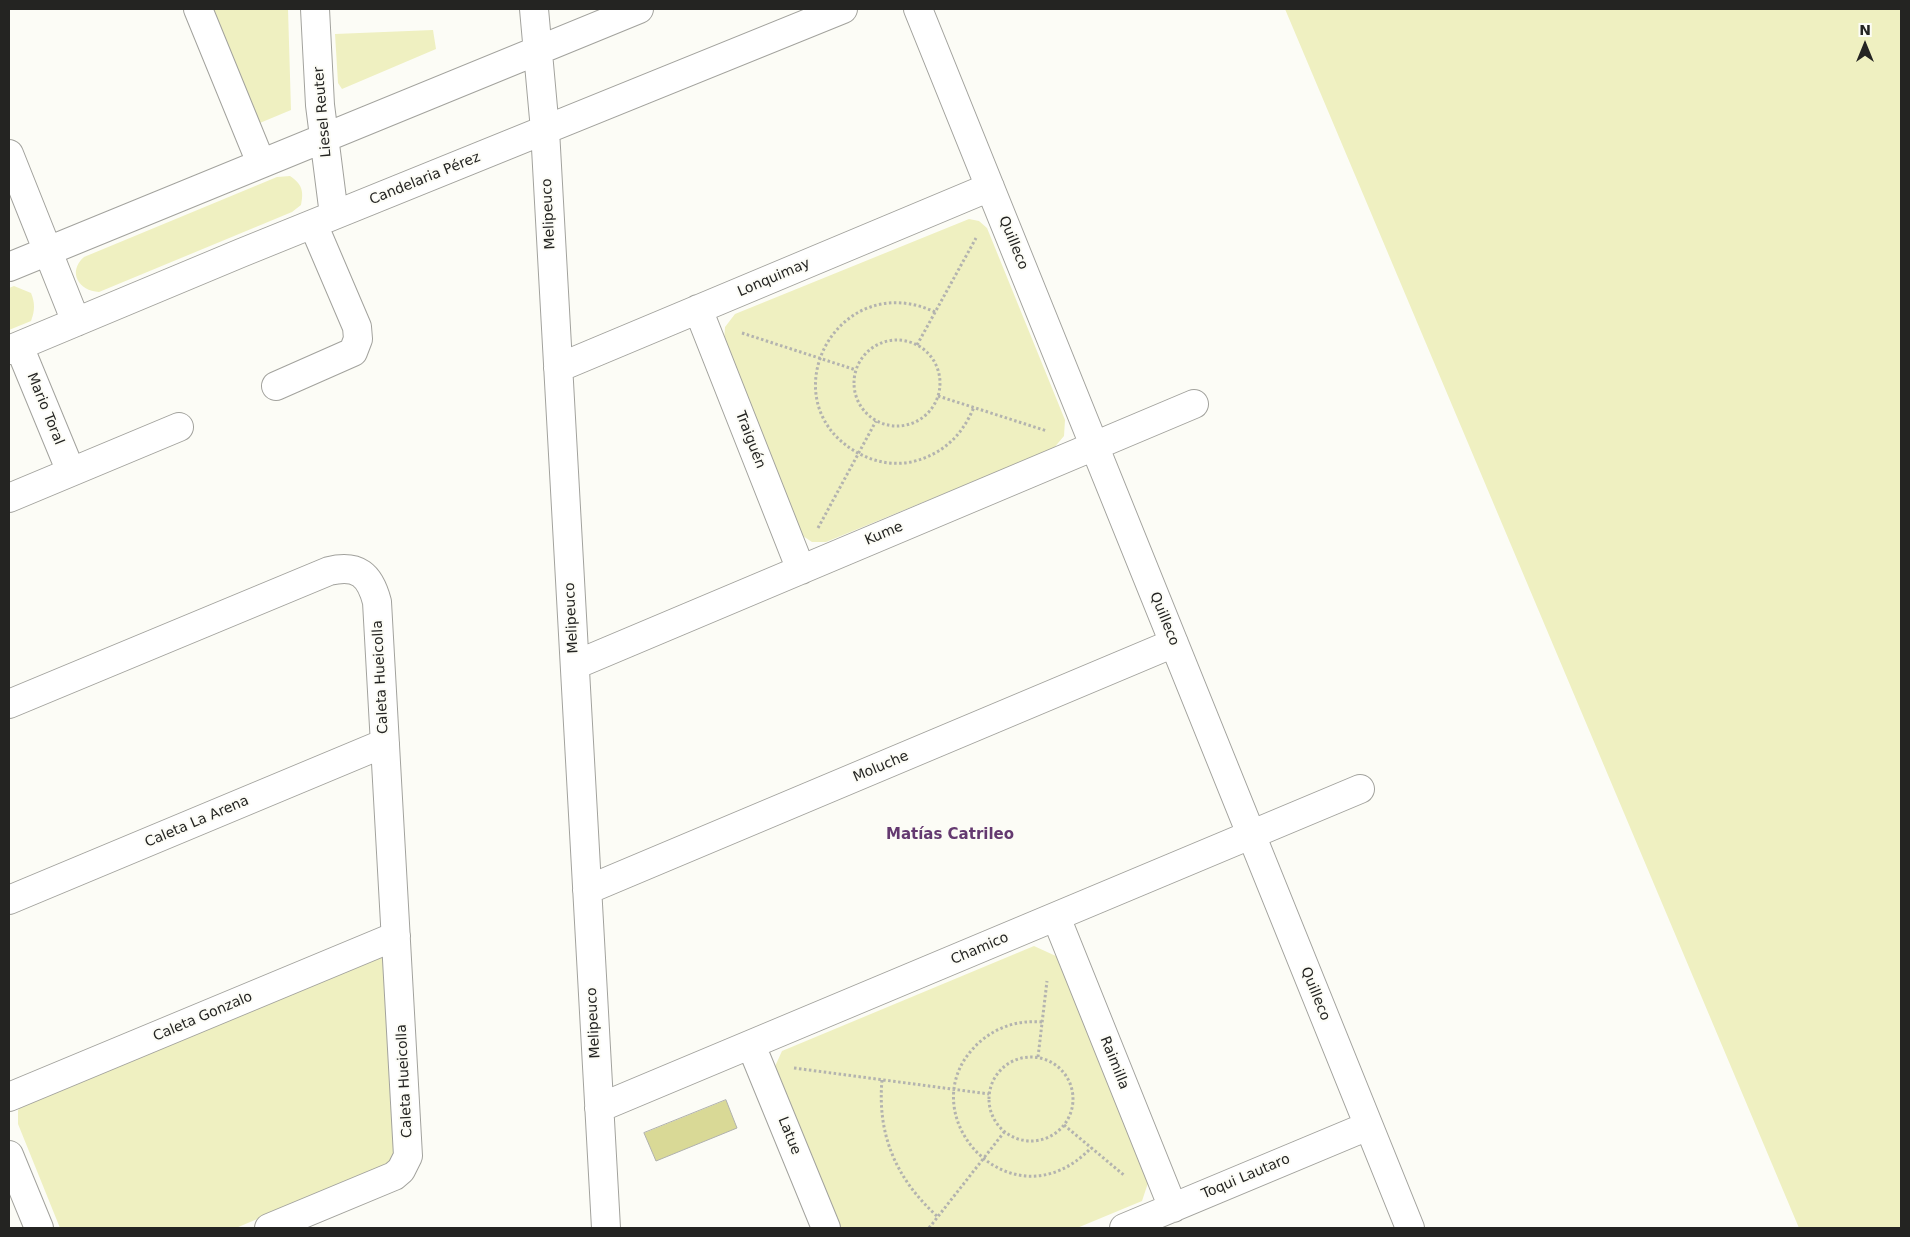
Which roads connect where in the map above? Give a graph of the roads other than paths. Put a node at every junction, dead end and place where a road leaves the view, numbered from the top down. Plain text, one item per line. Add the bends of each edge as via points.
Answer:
1 (198, 9) edge
2 (315, 9) edge
3 (534, 9) edge
4 (639, 9) edge
5 (843, 9) edge
6 (918, 9) edge
7 (537, 50) junction
8 (545, 130) junction
9 (324, 136) junction
10 (9, 154) edge
11 (261, 163) junction
12 (993, 194) junction
13 (323, 220) junction
14 (48, 250) junction
15 (9, 267) edge
16 (701, 315) junction
17 (76, 322) junction
18 (14, 348) edge
19 (558, 368) junction
20 (276, 386) dead end
21 (1194, 404) dead end
22 (179, 427) dead end
23 (1094, 446) junction
24 (71, 472) junction
25 (9, 498) edge
26 (799, 567) junction
27 (1174, 643) junction
28 (575, 665) junction
29 (9, 704) edge
30 (385, 743) junction
31 (1360, 789) dead end
32 (1251, 835) junction
33 (587, 890) junction
34 (9, 900) edge
35 (1056, 917) junction
36 (396, 936) junction
37 (755, 1054) junction
38 (9, 1097) edge
39 (599, 1108) junction
40 (1368, 1126) junction
41 (9, 1155) edge
42 (16, 1194) edge
43 (1173, 1208) junction
44 (40, 1228) edge
45 (269, 1228) edge
46 (606, 1228) edge
47 (826, 1228) edge
48 (1124, 1228) edge
49 (1410, 1228) edge

1 - 11 street
2 - 9 street, Liesel Reuter
3 - 7 street, Melipeuco
4 - 7 street
5 - 8 street, Candelaria Pérez
6 - 12 street, Quilleco
7 - 8 street, Melipeuco
7 - 9 street
8 - 13 street, Candelaria Pérez
8 - 19 street, Melipeuco
9 - 11 street
9 - 13 street, Liesel Reuter
10 - 14 street
11 - 14 street
12 - 16 street, Lonquimay
12 - 23 street, Quilleco
13 - 17 street, Candelaria Pérez
13 - 20 street, Liesel Reuter via 358,339 353,352
14 - 15 street
14 - 17 street
16 - 19 street, Lonquimay
16 - 26 street, Traiguén
17 - 18 street, Candelaria Pérez
18 - 24 street, Mario Toral
19 - 28 street, Melipeuco
21 - 23 street, Kume
22 - 24 street
23 - 26 street, Kume
23 - 27 street, Quilleco
24 - 25 street
26 - 28 street, Kume
27 - 32 street, Quilleco
27 - 33 street, Moluche
28 - 33 street, Melipeuco
29 - 30 street, Caleta Hueicolla via 328,571 350,569 366,577 377,602
30 - 34 street, Caleta La Arena
30 - 36 street, Caleta Hueicolla
31 - 32 street, Chamico
32 - 35 street, Chamico
32 - 40 street, Quilleco
33 - 39 street, Melipeuco
35 - 37 street, Chamico
35 - 43 street, Raimilla
36 - 38 street, Caleta Gonzalo
36 - 45 street, Caleta Hueicolla via 408,1149 405,1164 394,1176
37 - 39 street, Chamico
37 - 47 street, Latue
39 - 46 street, Melipeuco
40 - 43 street, Toqui Lautaro
40 - 49 street, Quilleco
41 - 42 street
42 - 44 street
43 - 48 street, Toqui Lautaro

